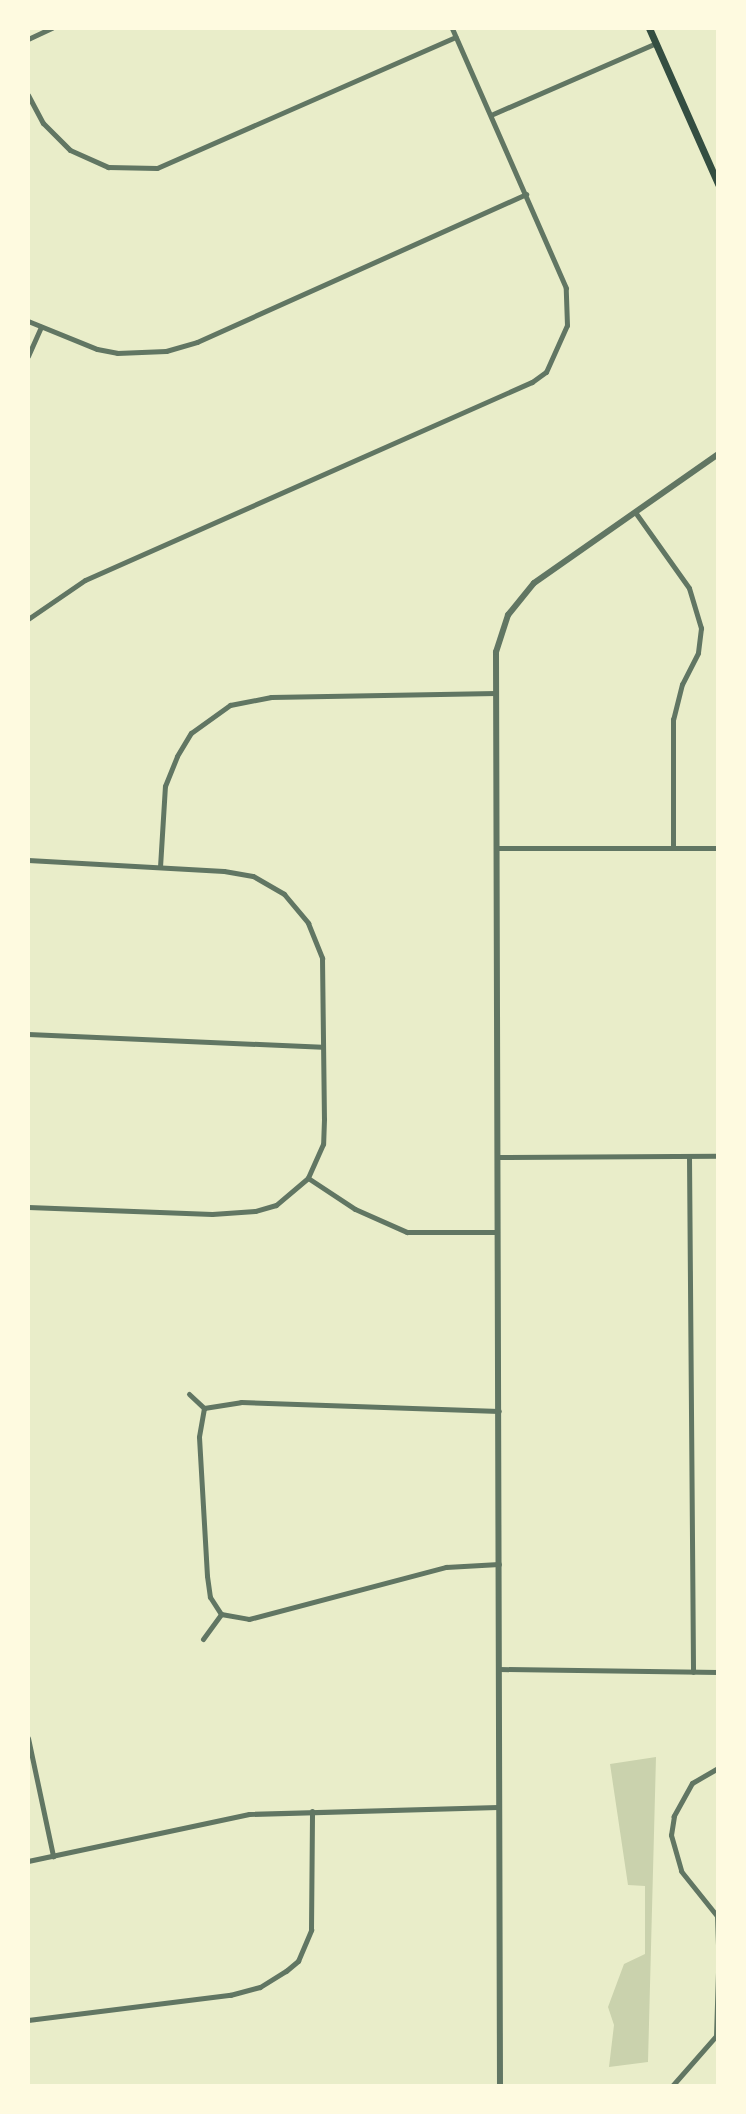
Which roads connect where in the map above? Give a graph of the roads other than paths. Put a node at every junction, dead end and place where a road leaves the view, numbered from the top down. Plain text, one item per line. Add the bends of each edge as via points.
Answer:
1 (52, 28) edge
2 (452, 28) edge
3 (649, 28) edge
4 (456, 37) junction
5 (28, 39) edge
6 (656, 43) junction
7 (28, 95) edge
8 (493, 114) junction
9 (718, 184) edge
10 (526, 194) junction
11 (28, 321) edge
12 (41, 327) junction
13 (28, 356) edge
14 (718, 454) edge
15 (635, 512) junction
16 (28, 619) edge
17 (495, 693) junction
18 (496, 848) junction
19 (673, 848) junction
20 (718, 848) edge
21 (28, 860) edge
22 (160, 867) junction
23 (28, 1034) edge
24 (322, 1046) junction
25 (718, 1156) edge
26 (498, 1157) junction
27 (689, 1157) junction
28 (308, 1178) junction
29 (28, 1207) edge
30 (497, 1231) junction
31 (189, 1394) dead end
32 (204, 1408) junction
33 (499, 1411) junction
34 (499, 1564) junction
35 (221, 1614) junction
36 (203, 1639) dead end
37 (499, 1669) junction
38 (692, 1672) junction
39 (718, 1672) edge
40 (28, 1738) edge
41 (718, 1768) edge
42 (498, 1807) junction
43 (312, 1811) junction
44 (53, 1856) junction
45 (28, 1861) edge
46 (718, 1948) edge
47 (718, 1972) edge
48 (28, 2020) edge
49 (500, 2086) edge
50 (672, 2086) edge

1 - 5 street
2 - 4 street
3 - 6 main road
4 - 7 street via 157,168 108,167 70,150 43,123
4 - 8 street
6 - 8 street
6 - 9 main road
8 - 10 street
10 - 12 street via 197,342 166,351 117,353
10 - 16 street via 562,271 569,307 562,342 546,372 85,580
11 - 12 street
12 - 13 street
14 - 15 street
15 - 17 street via 519,598 498,643
15 - 19 street via 689,588 701,628 698,653 682,684 673,719
17 - 18 street
17 - 22 street via 271,696 230,705 191,733 177,756 165,786
18 - 19 street
18 - 26 street
19 - 20 street
21 - 22 street
22 - 24 street via 253,876 284,894 308,923 322,958
23 - 24 street
24 - 28 street via 323,1144
25 - 27 street
26 - 27 street
26 - 30 street
27 - 38 street
28 - 29 street via 276,1205 232,1214
28 - 30 street via 355,1209 407,1232
30 - 33 street
31 - 32 street
32 - 33 street via 241,1402
32 - 35 street via 199,1437 207,1576 210,1597
33 - 34 street
34 - 35 street via 446,1567 249,1619
34 - 37 street
35 - 36 street
37 - 38 street
37 - 42 street
38 - 39 street
40 - 44 street
41 - 46 street via 692,1783 674,1816 671,1835 681,1871 717,1916
42 - 43 street
42 - 49 street
43 - 44 street via 249,1814
43 - 48 street via 311,1930 298,1961 286,1972 260,1987 230,1995
44 - 45 street
47 - 50 street via 716,2036

